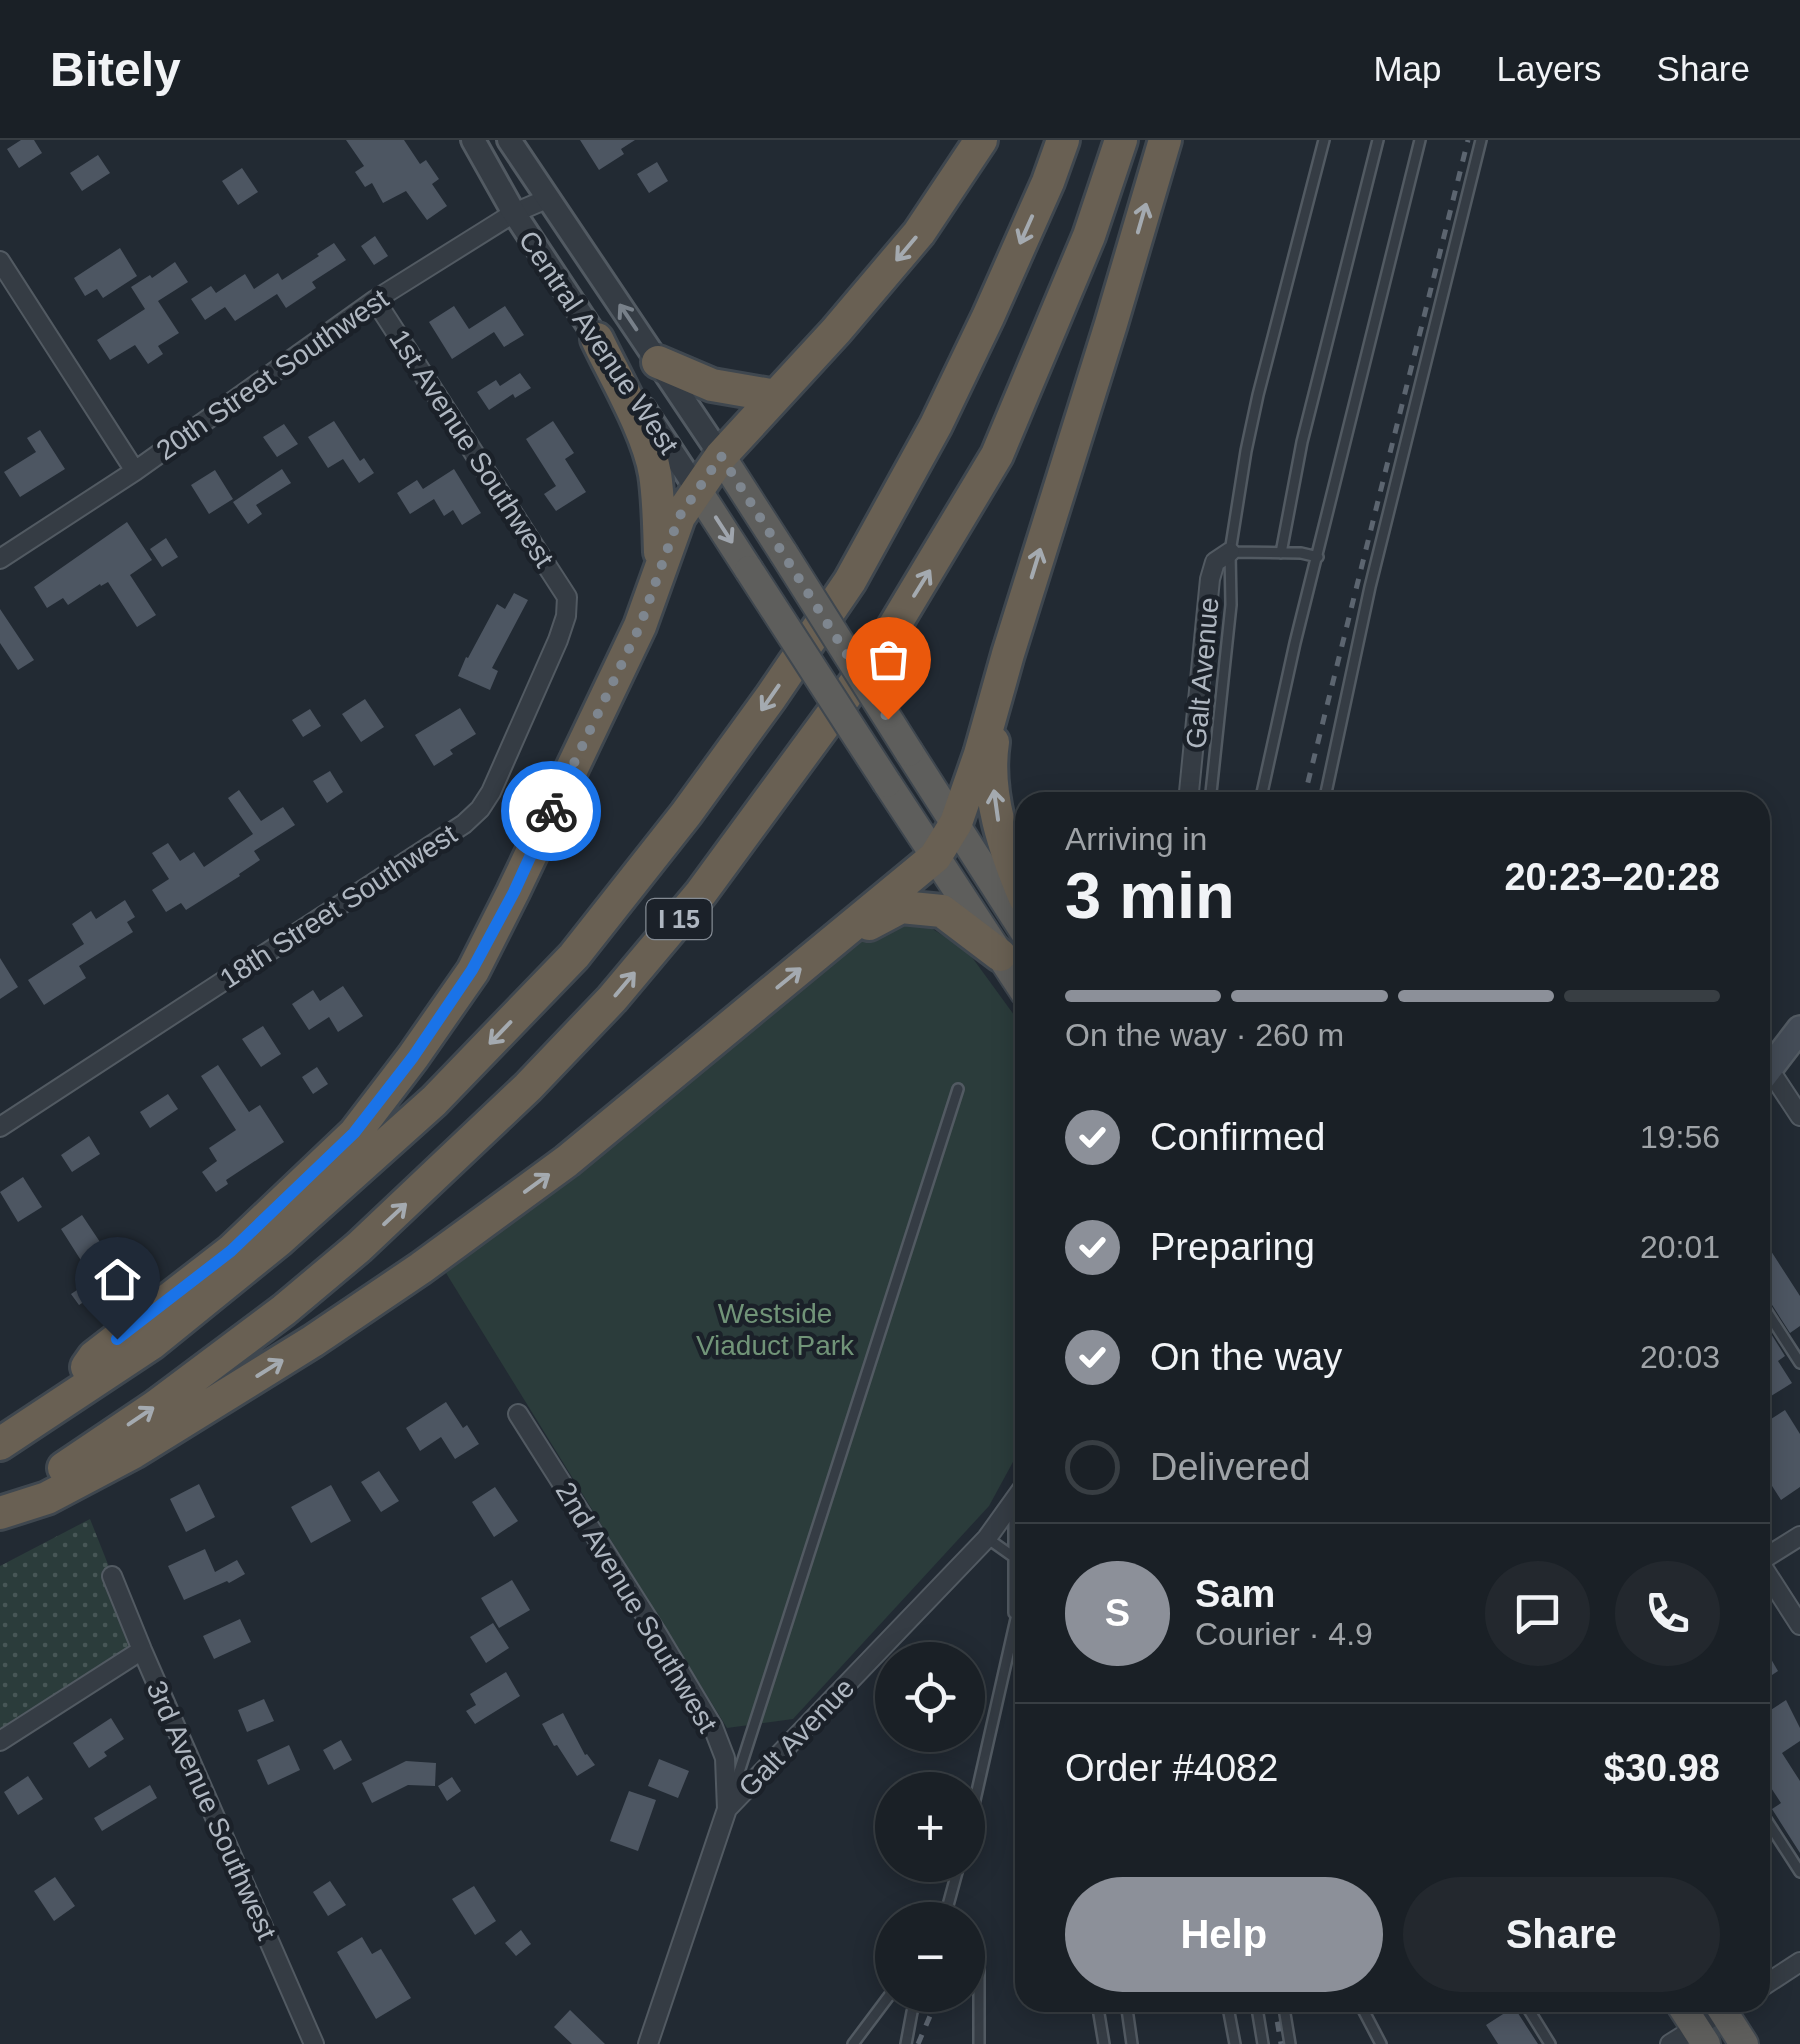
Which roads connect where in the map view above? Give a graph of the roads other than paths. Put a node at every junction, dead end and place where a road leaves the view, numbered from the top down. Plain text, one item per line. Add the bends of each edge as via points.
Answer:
1 (473, 140) edge
2 (509, 140) edge
3 (981, 140) edge
4 (1063, 140) edge
5 (1121, 140) edge
6 (1165, 140) edge
7 (1324, 140) edge
8 (1378, 140) edge
9 (1420, 140) edge
10 (1481, 140) edge
11 (549, 198) junction
12 (514, 213) junction
13 (0, 261) edge
14 (375, 300) junction
15 (598, 339) junction
16 (658, 362) junction
17 (776, 396) junction
18 (721, 456) junction
19 (134, 471) junction
20 (698, 490) junction
21 (1230, 552) junction
22 (1281, 553) junction
23 (1318, 557) junction
24 (0, 558) edge
25 (661, 569) junction
26 (567, 597) joint
27 (1008, 654) junction
28 (1189, 792) edge
29 (1211, 792) edge
30 (1262, 792) edge
31 (1326, 792) edge
32 (956, 823) junction
33 (935, 858) junction
34 (1015, 874) edge
35 (1015, 917) edge
36 (834, 942) junction
37 (1000, 955) junction
38 (1015, 978) edge
39 (1800, 1029) edge
40 (1770, 1067) edge
41 (1770, 1082) edge
42 (958, 1089) dead end
43 (1800, 1116) edge
44 (0, 1127) edge
45 (1770, 1316) edge
46 (1800, 1363) edge
47 (61, 1404) junction
48 (518, 1414) dead end
49 (0, 1444) edge
50 (1015, 1499) edge
51 (1015, 1508) edge
52 (0, 1510) edge
53 (1800, 1536) edge
54 (987, 1538) junction
55 (1013, 1555) junction
56 (1770, 1556) edge
57 (112, 1576) dead end
58 (1770, 1578) edge
59 (1015, 1624) edge
60 (1800, 1625) edge
61 (1014, 1628) junction
62 (142, 1650) junction
63 (0, 1741) edge
64 (981, 1772) edge
65 (727, 1809) junction
66 (1770, 1826) edge
67 (1800, 1872) edge
68 (1800, 1962) edge
69 (1770, 1982) edge
70 (877, 2012) edge
71 (912, 2012) edge
72 (979, 2012) edge
73 (1099, 2012) edge
74 (1127, 2012) edge
75 (1229, 2012) edge
76 (1258, 2012) edge
77 (1285, 2012) edge
78 (1364, 2012) edge
79 (1530, 2012) edge
80 (1686, 2012) edge
81 (1720, 2012) edge
82 (1729, 2012) edge
83 (1701, 2036) edge
84 (314, 2044) edge
85 (648, 2044) edge
86 (853, 2044) edge
87 (906, 2044) edge
88 (979, 2044) edge
89 (1104, 2044) edge
90 (1132, 2044) edge
91 (1235, 2044) edge
92 (1263, 2044) edge
93 (1290, 2044) edge
94 (1381, 2044) edge
95 (1550, 2044) edge
96 (1670, 2044) edge
97 (1744, 2044) edge

1 - 12 street, Central Avenue West
2 - 11 street, Central Avenue West
3 -> 17 highway via 920,233
4 -> 47 highway, I 15 via 951,394 850,581 616,904 434,1101 150,1344
52 -> 5 highway, I 15 via 156,1406 359,1247 528,1087 701,893 884,645 997,455 1090,236
27 -> 6 highway
7 - 21 lane via 1258,395
8 - 22 lane
9 - 23 lane
10 - 31 lane
11 - 12 street, 20th Street Southwest
16 -> 11 street, Central Avenue West
12 - 14 street, 20th Street Southwest
12 - 15 street, Central Avenue West
13 - 19 street
14 - 19 street, 20th Street Southwest
14 - 26 street, 1st Avenue Southwest
15 - 20 street, Central Avenue West
15 - 25 highway via 651,457
16 - 17 highway via 712,385
16 - 18 street, Central Avenue West
17 - 18 highway
18 - 20 highway
18 - 32 highway, Central Avenue West, bridge
19 - 24 street, 20th Street Southwest
20 - 25 highway via 679,517
20 -> 33 highway, Central Avenue West, bridge
21 - 22 lane
21 - 28 street, Galt Avenue via 1216,562 1210,579
21 - 29 lane via 1231,605
22 - 23 lane
23 - 30 lane
25 - 47 highway via 514,892 413,1057 354,1133 231,1251 94,1357
26 - 44 street, 18th Street Southwest via 558,640 491,792 464,824
27 - 32 highway
34 -> 27 highway via 996,809 991,755
32 - 33 highway
32 - 35 highway, Central Avenue West
33 - 36 highway
33 - 37 highway, Central Avenue West
36 - 37 highway via 901,908 942,912
52 -> 36 highway via 47,1498 134,1452 421,1268 566,1161
37 - 38 highway, Central Avenue West
39 - 40 main road
41 - 43 street
42 - 65 lane
45 - 46 lane
47 - 49 highway, I 15
48 - 65 street, 2nd Avenue Southwest via 713,1727 725,1758
50 - 54 street, Galt Avenue
51 - 55 lane
53 - 56 street
54 - 55 lane
54 - 65 street, Galt Avenue
55 - 61 lane
57 - 62 street, 3rd Avenue Southwest
58 - 60 street
59 - 61 lane
61 - 64 lane
62 - 63 street
62 - 84 street, 3rd Avenue Southwest
65 - 85 street
66 - 67 lane
68 - 69 street
70 - 86 lane
71 - 87 lane
72 - 88 lane
73 - 89 lane
74 - 90 lane
75 - 91 lane
76 - 92 lane
77 - 93 lane
78 - 94 lane
79 - 95 lane
80 - 83 highway
81 - 83 street
82 - 97 highway
83 - 96 street

